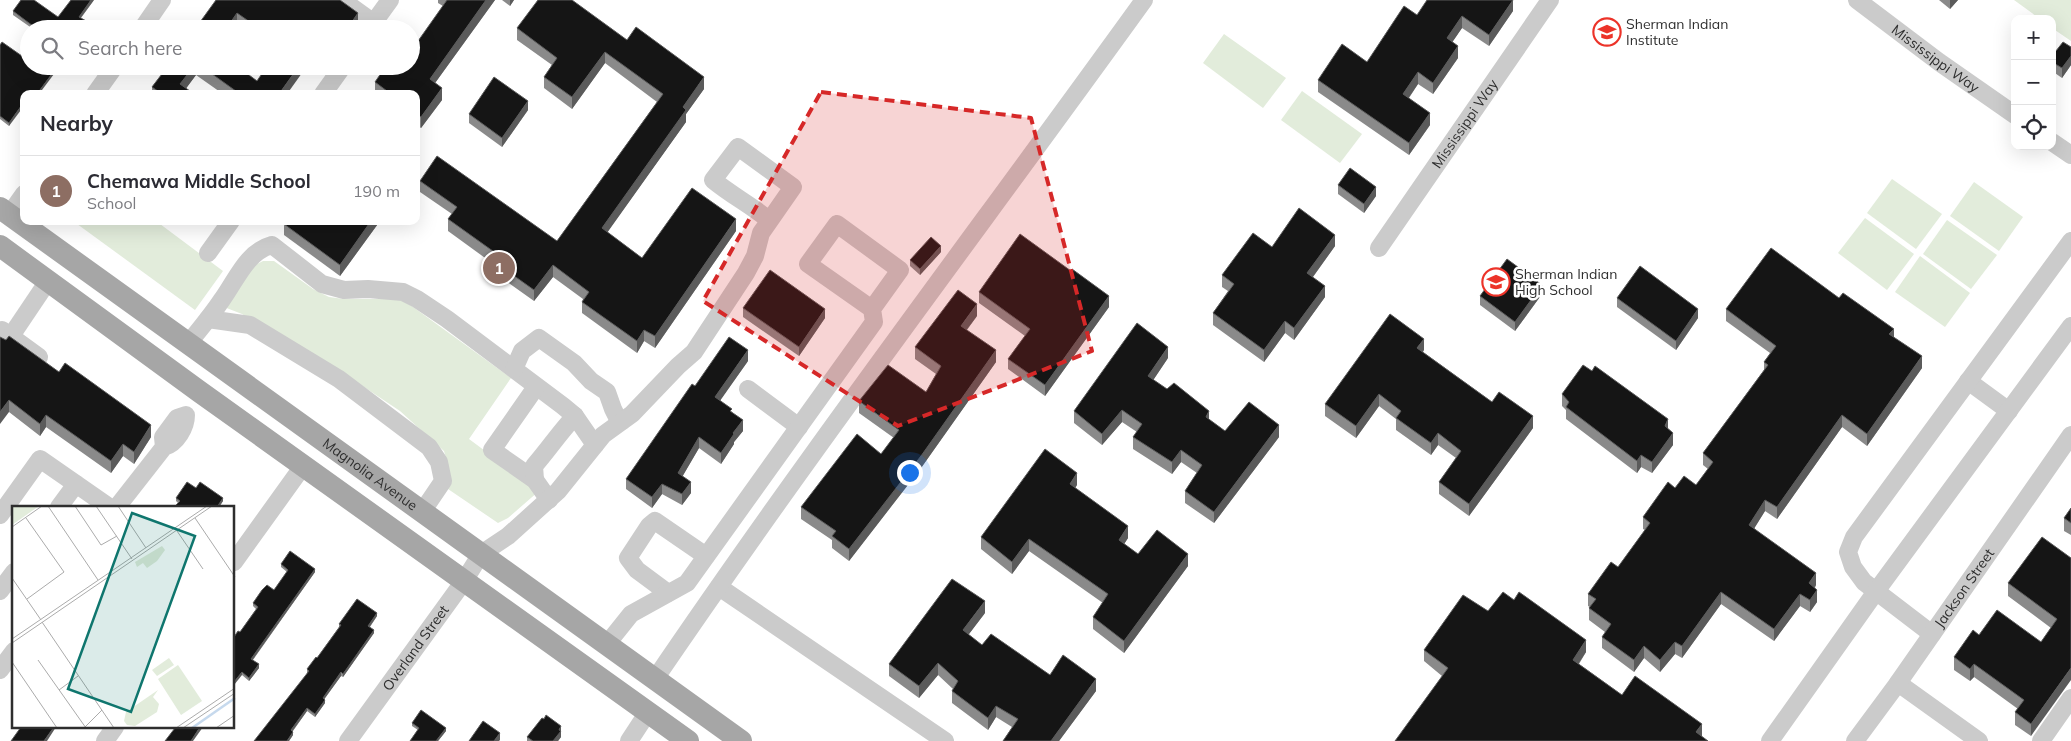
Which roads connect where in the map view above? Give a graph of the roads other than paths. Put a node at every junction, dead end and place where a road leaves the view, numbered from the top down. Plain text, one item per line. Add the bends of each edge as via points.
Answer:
1 (162, 0) edge
2 (342, 0) edge
3 (390, 0) edge
4 (1144, 0) edge
5 (1550, 0) edge
6 (1857, 0) edge
7 (148, 20) edge
8 (365, 20) edge
9 (376, 20) edge
10 (109, 75) edge
11 (336, 75) edge
12 (98, 90) edge
13 (326, 90) edge
14 (2011, 112) edge
15 (2056, 145) edge
16 (2071, 155) edge
17 (20, 198) edge
18 (4, 212) edge
19 (769, 220) junction
20 (20, 223) edge
21 (22, 225) edge
22 (228, 225) edge
23 (2071, 241) edge
24 (0, 246) edge
25 (1379, 248) dead end
26 (208, 253) dead end
27 (48, 281) junction
28 (872, 309) junction
29 (208, 318) junction
30 (2071, 326) edge
31 (5, 334) edge
32 (188, 344) junction
33 (39, 357) edge
34 (514, 369) junction
35 (1968, 381) junction
36 (536, 387) junction
37 (748, 389) dead end
38 (200, 392) junction
39 (2009, 411) junction
40 (575, 416) junction
41 (622, 421) junction
42 (799, 427) junction
43 (2071, 435) edge
44 (595, 446) junction
45 (303, 466) junction
46 (535, 480) junction
47 (76, 484) junction
48 (549, 500) junction
49 (60, 506) edge
50 (108, 506) edge
51 (118, 506) edge
52 (422, 512) junction
53 (0, 515) edge
54 (481, 554) junction
55 (706, 556) junction
56 (235, 561) edge
57 (12, 575) edge
58 (464, 581) junction
59 (719, 587) junction
60 (1877, 590) junction
61 (0, 591) edge
62 (668, 593) junction
63 (1932, 634) junction
64 (607, 644) junction
65 (12, 654) edge
66 (0, 670) edge
67 (655, 679) junction
68 (1898, 683) junction
69 (2071, 698) edge
70 (648, 712) junction
71 (114, 728) edge
72 (105, 741) edge
73 (348, 741) edge
74 (629, 741) edge
75 (688, 741) edge
76 (741, 741) edge
77 (945, 741) edge
78 (1770, 741) edge
79 (1855, 741) edge
80 (1979, 741) edge
81 (2041, 741) edge

1 - 7 street
2 - 8 street
3 - 9 street
4 - 59 street via 883,356
5 - 25 street, Mississippi Way
6 - 14 street, Mississippi Way
10 - 12 street
11 - 13 street
15 - 16 street
17 - 18 street
18 - 20 main road, Magnolia Avenue
19 - 19 street via 713,180 738,147 793,186
19 - 41 street via 746,273 695,350
21 - 32 main road, Magnolia Avenue
22 - 26 street
23 - 35 street
24 - 27 main road
27 - 31 street
27 - 38 main road
28 - 28 street via 900,270 837,224 808,264
28 - 42 street via 874,322
29 - 32 street
29 - 34 street via 245,264 261,248 272,245 322,284 344,290 403,292 417,299
29 - 52 street via 250,325 338,379 429,447 439,462 442,482
30 - 39 street
31 - 33 street
32 - 52 main road, Magnolia Avenue
34 - 36 street
34 - 41 street via 522,350 539,338 606,392
35 - 39 street
35 - 60 street via 1854,537 1848,552 1850,561 1864,582
36 - 40 street
36 - 46 street via 492,450
37 - 42 street
38 - 45 main road
38 - 51 street via 186,415 186,424 172,444 164,447
39 - 60 street
40 - 44 street
40 - 46 street via 534,466
41 - 44 street via 603,435
42 - 55 street
43 - 63 street, Jackson Street
44 - 48 street
45 - 56 street
45 - 58 main road
46 - 48 street
47 - 49 street
47 - 50 street
47 - 53 street via 40,459
48 - 54 street via 508,536
52 - 54 main road, Magnolia Avenue
54 - 58 street, Overland Street
54 - 64 main road, Magnolia Avenue
55 - 62 street via 687,583
55 - 62 street via 655,521 649,526 628,558 637,570
57 - 61 street
58 - 70 main road
58 - 73 street, Overland Street
59 - 67 street
59 - 77 street
60 - 63 street
60 - 78 street
62 - 64 street via 631,614
63 - 68 street, Jackson Street
64 - 67 main road, Magnolia Avenue
65 - 66 street
67 - 76 main road, Magnolia Avenue
68 - 79 street, Jackson Street
68 - 80 street
69 - 81 street
70 - 74 street
70 - 75 main road
71 - 72 street

